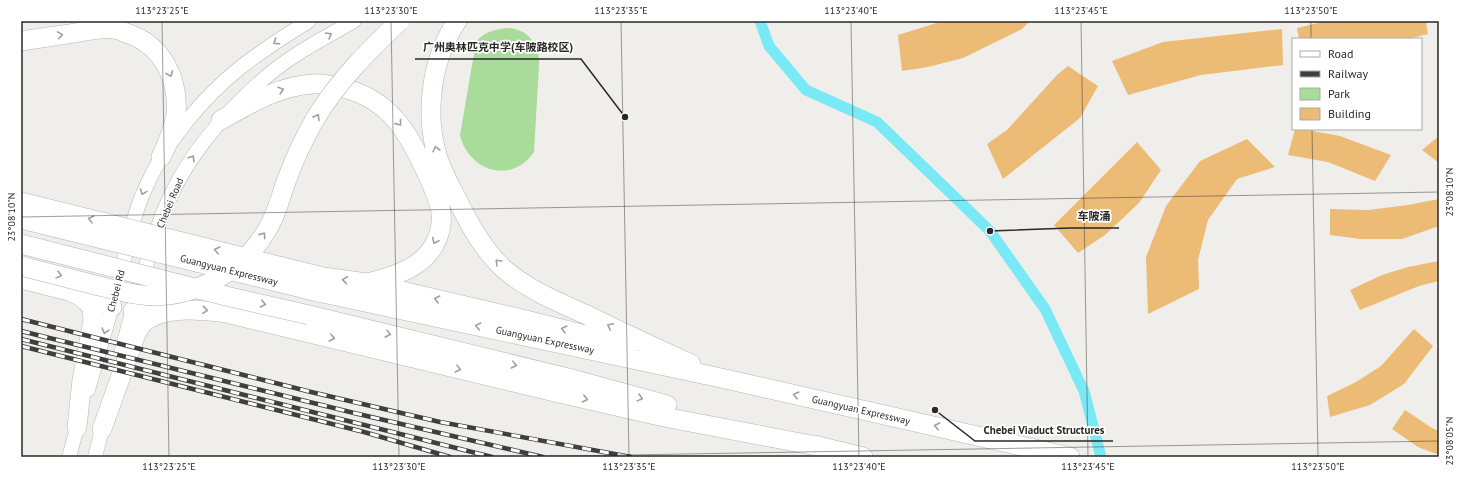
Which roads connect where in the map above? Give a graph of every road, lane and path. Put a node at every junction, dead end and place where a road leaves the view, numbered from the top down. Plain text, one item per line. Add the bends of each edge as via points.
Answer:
1 (309, 21) edge
2 (354, 21) edge
3 (400, 21) edge
4 (457, 21) edge
5 (21, 41) edge
6 (221, 120) junction
7 (161, 157) junction
8 (21, 202) edge
9 (21, 219) edge
10 (21, 244) edge
11 (21, 266) edge
12 (21, 279) edge
13 (367, 283) junction
14 (320, 284) junction
15 (69, 291) junction
16 (112, 307) junction
17 (182, 310) junction
18 (133, 311) junction
19 (721, 378) junction
20 (77, 427) junction
21 (102, 430) junction
22 (827, 448) junction
23 (69, 457) edge
24 (95, 457) edge
25 (863, 457) edge
26 (1070, 457) edge

1 -> 7 main road via 241,67 220,86 185,124
6 -> 2 main road, Chebei Road via 267,76 305,49
11 -> 3 highway, bridge via 105,288 156,296 183,292 205,285 227,273 256,246 267,230 295,157 327,101 351,69
19 -> 4 highway via 540,294 506,270 479,239 446,178 432,132 432,87 437,61
5 -> 7 highway via 102,28 116,29 133,35 149,45 168,68 176,96 173,128
6 -> 13 highway via 279,90 314,84 354,90 394,116 412,142 436,196 442,212 440,227 437,239 418,263 400,273
18 -> 6 main road, Chebei Road via 164,211 173,191 194,156
7 -> 16 main road, Chebei Rd via 137,210
14 -> 8 highway, bridge
9 - 14 highway, Guangyuan Expressway, bridge
10 -> 22 highway, bridge via 568,378
12 - 15 highway
13 -> 14 highway
19 -> 13 highway via 593,336
19 -> 14 highway, Guangyuan Expressway
15 - 16 highway
15 - 20 highway via 80,296 92,308 93,320 82,380
16 - 18 main road
16 -> 20 main road, Chebei Rd
17 - 18 highway
17 - 21 highway via 153,316 136,334
17 -> 22 highway via 226,313 664,417
18 - 21 main road, Chebei Road
26 -> 19 highway, Guangyuan Expressway
20 - 23 main road
21 - 24 main road, Chebei Road
22 - 25 highway

